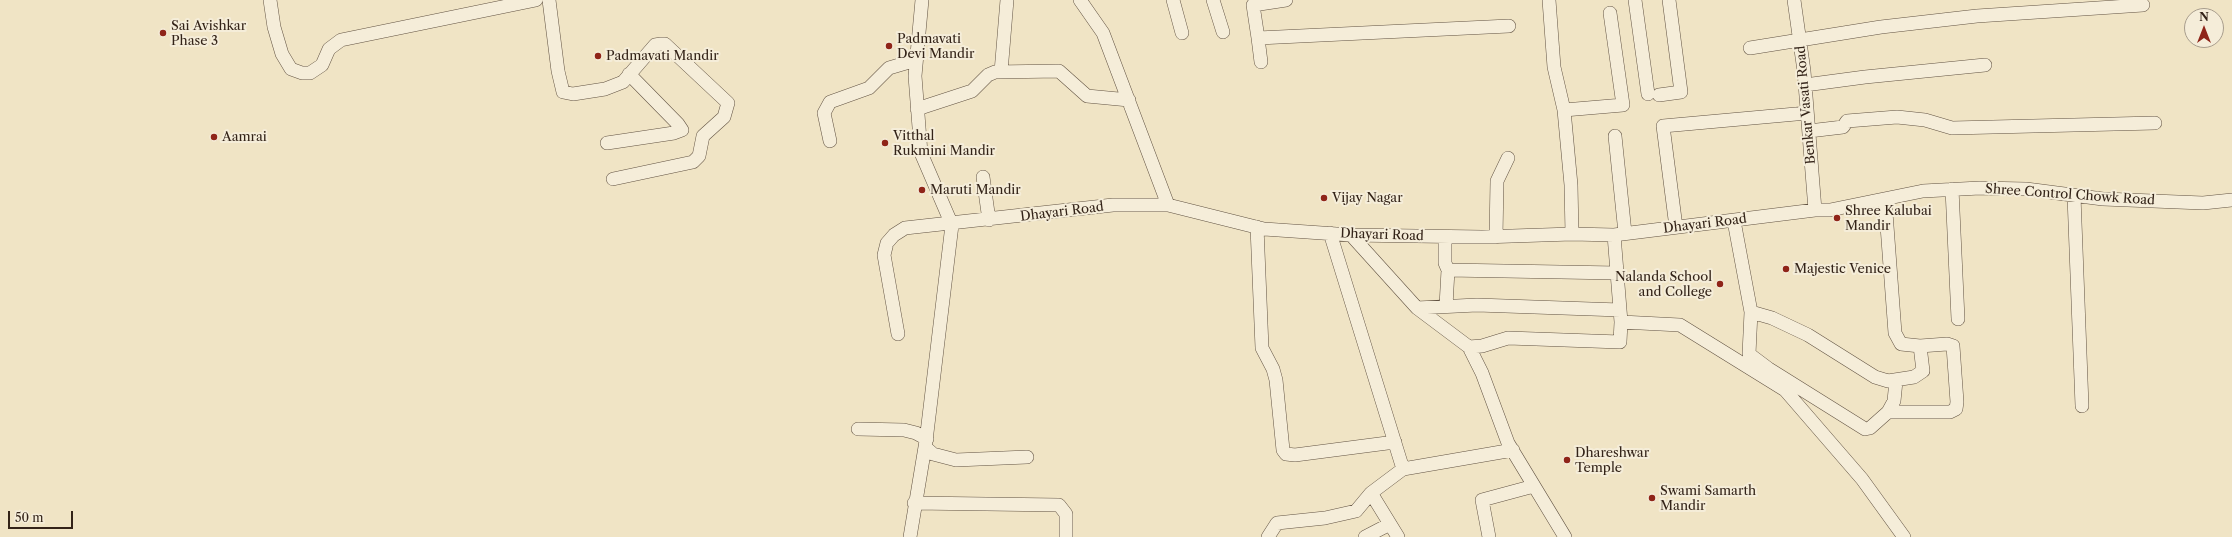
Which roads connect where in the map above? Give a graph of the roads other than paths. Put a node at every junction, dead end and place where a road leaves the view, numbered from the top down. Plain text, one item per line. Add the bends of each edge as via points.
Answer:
1 (270, 0) edge
2 (536, 0) edge
3 (549, 0) edge
4 (922, 0) edge
5 (1007, 0) edge
6 (1082, 0) edge
7 (1173, 0) edge
8 (1213, 0) edge
9 (1286, 0) edge
10 (1549, 0) edge
11 (1635, 0) edge
12 (1669, 0) edge
13 (1798, 1) edge
14 (1252, 2) edge
15 (2143, 4) dead end
16 (1610, 13) dead end
17 (1509, 26) dead end
18 (1223, 32) dead end
19 (1182, 33) dead end
20 (1258, 38) junction
21 (1801, 40) junction
22 (1750, 48) dead end
23 (916, 60) junction
24 (1261, 62) dead end
25 (1985, 66) dead end
26 (1001, 72) junction
27 (629, 74) junction
28 (1805, 85) junction
29 (1129, 100) junction
30 (917, 109) junction
31 (1564, 110) junction
32 (1807, 113) junction
33 (2155, 123) dead end
34 (682, 130) junction
35 (1809, 131) junction
36 (703, 136) junction
37 (1615, 136) dead end
38 (830, 141) dead end
39 (607, 143) dead end
40 (1508, 158) dead end
41 (983, 177) dead end
42 (613, 179) dead end
43 (1952, 189) junction
44 (2074, 196) junction
45 (1885, 199) junction
46 (2232, 200) edge
47 (1168, 205) junction
48 (1815, 210) junction
49 (989, 220) junction
50 (1734, 221) junction
51 (952, 225) junction
52 (1257, 227) junction
53 (1676, 227) junction
54 (1330, 233) junction
55 (1572, 234) junction
56 (1620, 234) junction
57 (1351, 235) junction
58 (1445, 237) junction
59 (1496, 237) junction
60 (1448, 270) junction
61 (1617, 273) junction
62 (1446, 306) junction
63 (1417, 308) junction
64 (1752, 312) junction
65 (1621, 316) junction
66 (1958, 319) dead end
67 (898, 334) dead end
68 (1920, 346) junction
69 (1470, 347) junction
70 (1896, 381) junction
71 (2082, 406) dead end
72 (1888, 412) junction
73 (858, 429) dead end
74 (1394, 442) junction
75 (926, 443) junction
76 (1513, 450) junction
77 (1028, 457) dead end
78 (1403, 468) junction
79 (1534, 486) junction
80 (1371, 493) junction
81 (914, 503) junction
82 (1390, 524) junction
83 (910, 537) edge
84 (1066, 537) edge
85 (1268, 537) edge
86 (1365, 537) edge
87 (1398, 537) edge
88 (1489, 537) edge
89 (1565, 537) edge
90 (1904, 537) edge

1 - 2 street via 282,54 291,69 302,73 310,73 322,66 329,49 341,40
3 - 27 street via 563,92 573,94 605,89 623,82
4 - 23 street
5 - 26 street
6 - 29 street via 1103,33
7 - 19 street
8 - 18 street
9 - 14 street
10 - 31 street via 1554,67
11 - 12 street via 1654,95 1681,92
13 - 21 street, Benkar Vasati Road
14 - 20 street
15 - 21 street via 1977,16 1881,27
16 - 31 street via 1623,105
17 - 20 street
20 - 24 street
21 - 22 street
21 - 28 street, Benkar Vasati Road
23 - 30 street
23 - 38 street via 889,68 869,88 830,102 824,113
25 - 28 street
26 - 29 street via 1059,71 1087,96
26 - 30 street via 988,75 972,91
27 - 34 street
27 - 36 street via 655,45 665,44 728,103 724,117
28 - 32 street, Benkar Vasati Road
29 - 47 street
30 - 51 street via 921,153
31 - 55 street
32 - 35 street, Benkar Vasati Road
32 - 53 street via 1663,126
33 - 35 street via 1952,128 1925,120 1897,117 1847,121 1843,127
34 - 36 street
34 - 39 street
35 - 48 street, Benkar Vasati Road
36 - 42 street via 699,156 693,162
37 - 56 street
40 - 59 street via 1497,181
41 - 49 street
43 - 44 street, Shree Control Chowk Road via 2026,189
43 - 45 street, Shree Control Chowk Road via 1923,191
43 - 66 street
44 - 46 street, Shree Control Chowk Road via 2175,202
44 - 71 street
45 - 48 street, Shree Control Chowk Road via 1830,210
45 - 68 street via 1895,333 1901,344
47 - 49 street, Dhayari Road via 1113,205
47 - 52 street, Dhayari Road
48 - 50 street, Dhayari Road
49 - 51 street, Dhayari Road
50 - 53 street, Dhayari Road
50 - 64 street
51 - 67 street, Dhayari Road via 905,228 894,235 887,244 884,255
51 - 75 street
52 - 54 street, Dhayari Road
52 - 74 street via 1262,348 1276,380 1283,450 1286,454 1295,455
53 - 56 street, Dhayari Road
54 - 57 street, Dhayari Road
54 - 74 street
55 - 56 street, Dhayari Road
55 - 59 street, Dhayari Road
56 - 61 street
57 - 58 street, Dhayari Road
57 - 63 street
58 - 59 street, Dhayari Road
58 - 60 street via 1445,263
60 - 61 street
60 - 62 street
61 - 65 street
62 - 63 street
62 - 65 street via 1477,304
63 - 69 street
64 - 70 street via 1772,318 1808,335 1875,377
64 - 72 street via 1749,354 1864,429 1870,428
65 - 69 street via 1620,342 1508,338
65 - 90 street via 1680,325 1785,390 1862,479
68 - 70 street via 1923,371 1914,377
68 - 72 street via 1953,346 1956,409 1950,412
69 - 76 street
70 - 72 street via 1894,401
73 - 75 street via 904,430 916,433
74 - 78 street
75 - 77 street via 933,454 956,460
75 - 81 street
76 - 78 street
76 - 79 street
78 - 80 street
79 - 88 street via 1482,500
79 - 89 street
80 - 82 street
80 - 85 street via 1356,511 1277,524
81 - 83 street
81 - 84 street via 1059,505 1066,514
82 - 86 street
82 - 87 street

